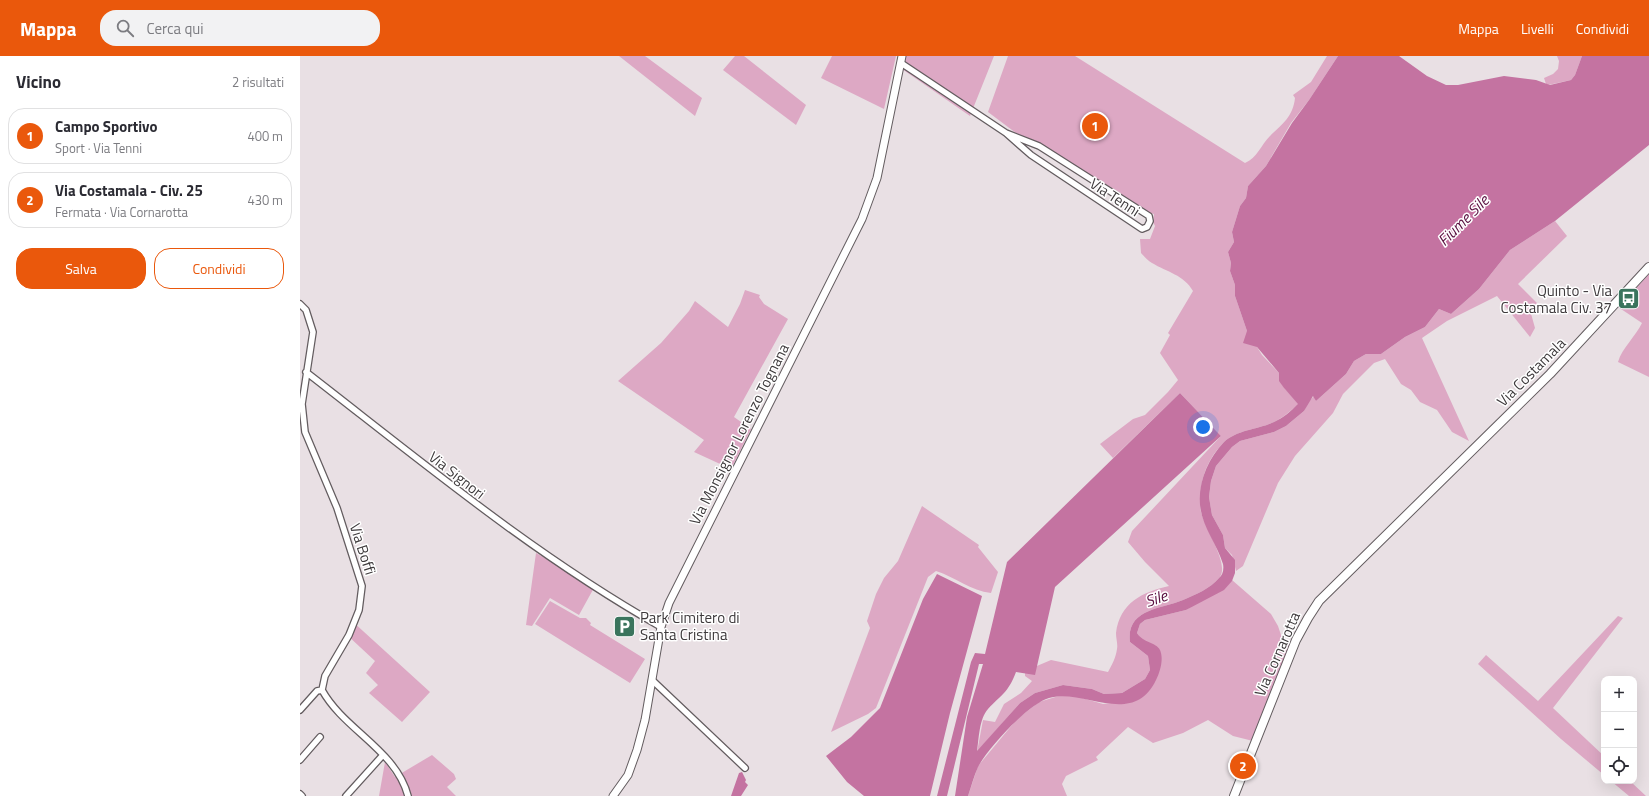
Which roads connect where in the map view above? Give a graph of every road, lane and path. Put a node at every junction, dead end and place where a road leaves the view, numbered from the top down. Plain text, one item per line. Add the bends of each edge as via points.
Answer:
1 (901, 59) edge
2 (1006, 133) junction
3 (1030, 142) junction
4 (1025, 150) junction
5 (1649, 267) edge
6 (300, 304) edge
7 (306, 372) junction
8 (1428, 493) joint
9 (661, 627) junction
10 (652, 680) junction
11 (322, 690) junction
12 (300, 710) edge
13 (320, 737) dead end
14 (383, 755) junction
15 (300, 760) edge
16 (745, 768) dead end
17 (346, 796) edge
18 (408, 796) edge
19 (613, 796) edge
20 (1234, 796) edge

1 - 2 street, Via Tenni
1 - 9 street, Via Monsignor Lorenzo Tognana via 877,178 862,219 691,556
2 - 3 street, Via Tenni
2 - 4 street, Via Tenni
3 - 4 street
3 - 4 street, Via Tenni via 1149,216 1150,221 1142,229
5 - 8 main road, Via Costamala via 1550,374
6 - 7 street via 306,310 313,332
7 - 9 street, Via Signori via 488,514
7 - 11 street, Via Boffi via 302,404 305,432 337,508 362,586 359,610 349,635 325,676
8 - 20 main road, Via Cornarotta via 1325,594 1308,618 1294,645
9 - 10 street, Via Monsignor Lorenzo Tognana
10 - 16 street
10 - 19 street, Via Monsignor Lorenzo Tognana via 637,750 628,775
11 - 12 street via 317,691
11 - 14 street via 333,706
13 - 15 street
14 - 17 street
14 - 18 street via 399,773

